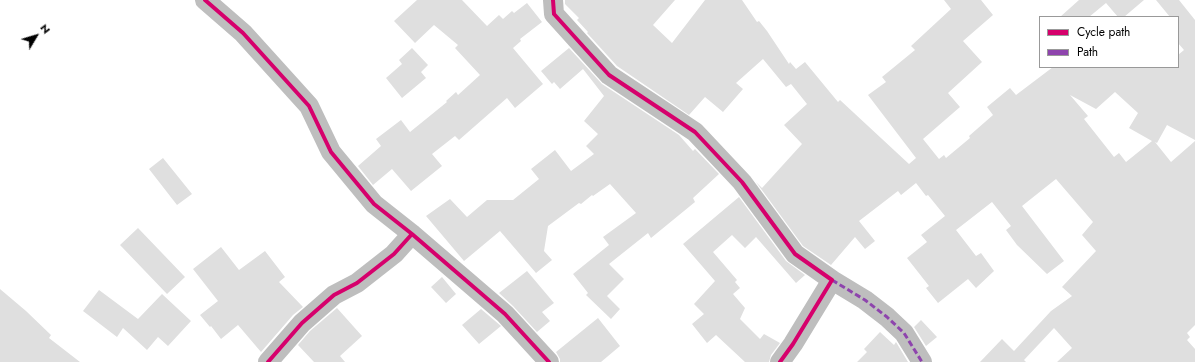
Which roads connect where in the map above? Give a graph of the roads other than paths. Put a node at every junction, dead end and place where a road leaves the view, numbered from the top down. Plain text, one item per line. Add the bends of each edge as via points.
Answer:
1 (205, 0) edge
2 (553, 0) edge
3 (412, 234) junction
4 (832, 280) junction
5 (268, 362) edge
6 (549, 362) edge
7 (780, 362) edge
8 (922, 362) edge

1 - 3 street via 243,33 309,106 331,152 374,204
2 - 4 street via 554,14 609,75 695,132 742,182 795,254
3 - 5 street via 394,254 357,283 323,304 302,323
3 - 6 street via 505,314
4 - 7 street
4 - 8 street via 887,317 904,333

